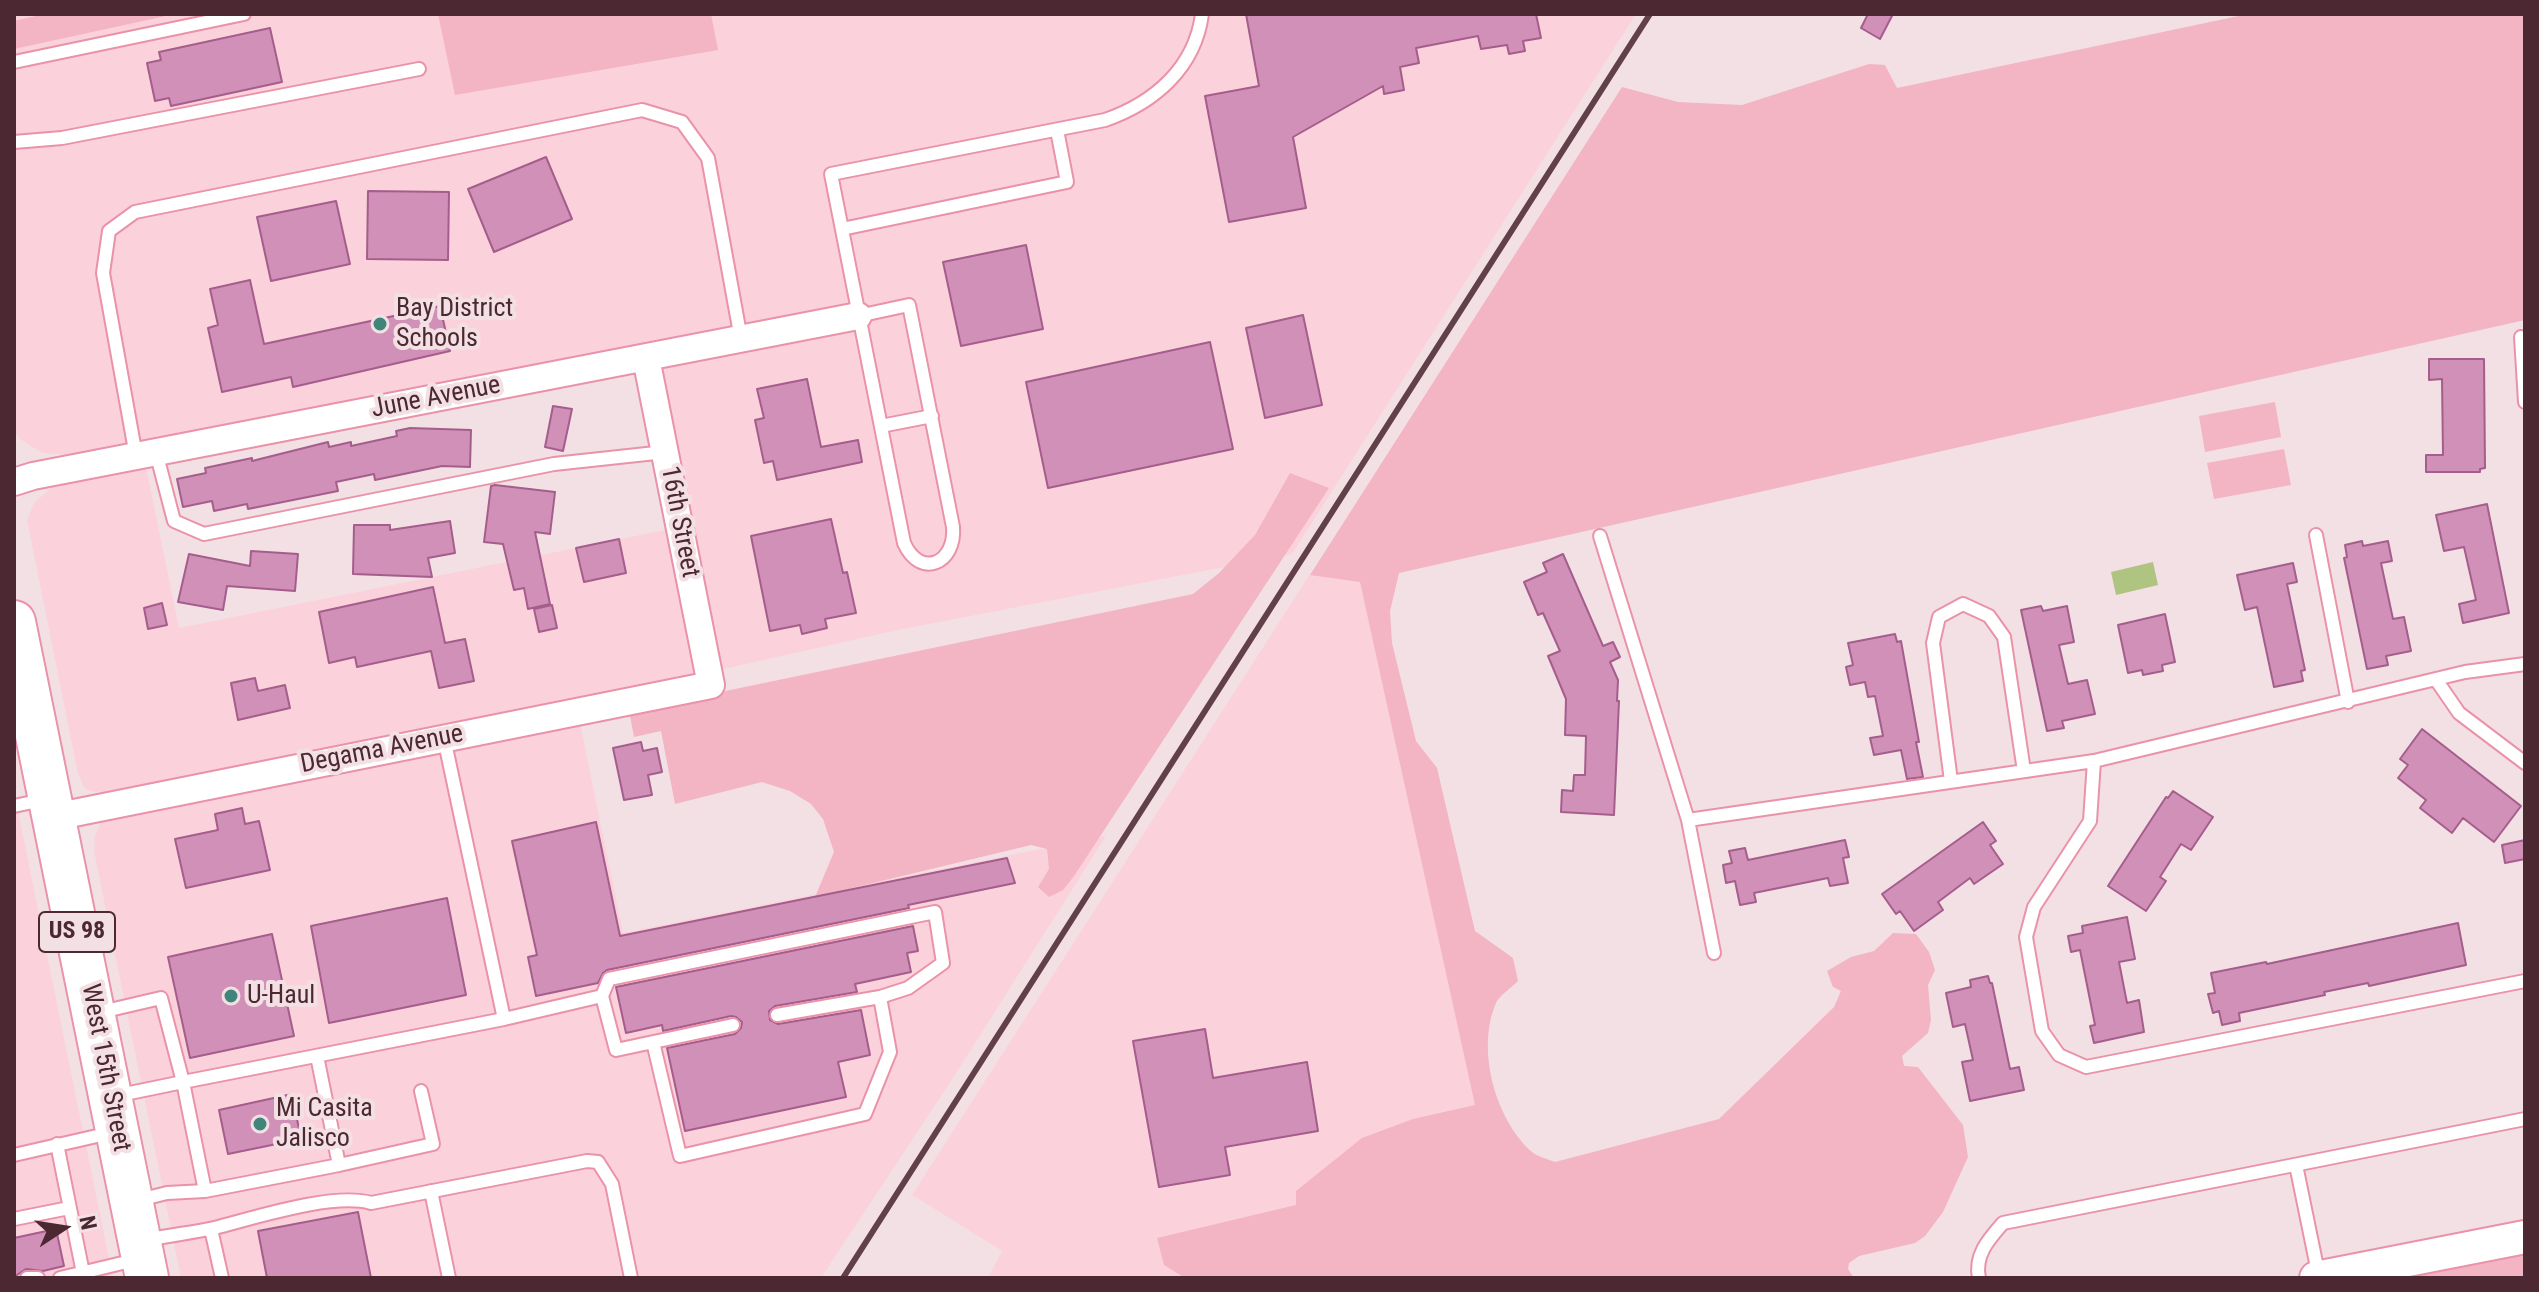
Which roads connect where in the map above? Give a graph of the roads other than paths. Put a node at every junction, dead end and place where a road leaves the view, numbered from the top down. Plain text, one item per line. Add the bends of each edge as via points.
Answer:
1 (244, 14) edge
2 (1202, 14) edge
3 (14, 62) edge
4 (419, 69) dead end
5 (1057, 130) junction
6 (14, 142) edge
7 (842, 229) junction
8 (858, 316) junction
9 (2521, 337) dead end
10 (741, 339) junction
11 (646, 358) junction
12 (2525, 402) edge
13 (932, 416) junction
14 (881, 426) junction
15 (665, 452) junction
16 (146, 454) junction
17 (14, 482) edge
18 (2316, 535) dead end
19 (1600, 536) dead end
20 (14, 622) edge
21 (2525, 664) edge
22 (2437, 681) junction
23 (711, 685) joint
24 (21, 694) edge
25 (2348, 702) junction
26 (444, 738) junction
27 (2094, 761) junction
28 (2525, 763) edge
29 (2024, 771) junction
30 (1951, 781) junction
31 (39, 807) edge
32 (1688, 820) junction
33 (1714, 953) dead end
34 (2525, 981) edge
35 (602, 996) junction
36 (880, 997) junction
37 (94, 1013) junction
38 (777, 1015) dead end
39 (504, 1019) junction
40 (733, 1025) dead end
41 (653, 1042) junction
42 (317, 1056) junction
43 (183, 1082) junction
44 (421, 1091) dead end
45 (114, 1114) junction
46 (2525, 1119) edge
47 (57, 1144) junction
48 (14, 1155) edge
49 (339, 1165) junction
50 (2296, 1165) junction
51 (205, 1191) junction
52 (431, 1191) junction
53 (69, 1208) junction
54 (14, 1219) edge
55 (211, 1229) junction
56 (2525, 1237) edge
57 (140, 1245) edge
58 (83, 1273) junction
59 (27, 1278) edge
60 (38, 1278) edge
61 (60, 1278) edge
62 (222, 1278) edge
63 (449, 1278) edge
64 (631, 1278) edge
65 (1979, 1278) edge
66 (2318, 1278) edge

1 - 3 lane
2 - 5 lane via 1191,54 1160,90 1121,115
4 - 6 lane via 62,138
5 - 7 lane via 1067,182
5 - 7 lane via 831,174
7 - 8 lane
8 - 10 street, June Avenue
8 - 13 lane via 909,305
8 - 14 lane
9 - 12 lane
10 - 11 street, June Avenue
10 - 16 lane via 708,158 682,122 642,110 135,212 109,231 103,273
11 - 15 street, 16th Street
11 - 16 street, June Avenue
13 - 14 lane
13 - 14 lane via 954,538 948,554 933,563 916,560 905,546
15 - 16 lane via 554,464 204,534 174,521
15 - 23 street, 16th Street
16 - 17 street, June Avenue
18 - 25 lane
19 - 32 lane
20 - 24 highway, West 15th Street / US 98
21 - 22 lane
22 - 25 lane
22 - 28 lane via 2459,713
23 - 26 street, Degama Avenue
24 - 31 highway, West 15th Street / US 98
25 - 27 lane
26 - 31 street, Degama Avenue
26 - 39 lane
27 - 29 lane
27 - 34 lane via 2090,821 2034,907 2026,937 2042,1031 2059,1055 2086,1067
29 - 30 lane
29 - 30 lane via 2004,637 1989,616 1963,604 1939,617 1933,643
30 - 32 lane
31 - 37 highway, West 15th Street / US 98
32 - 33 lane
35 - 36 lane via 609,979 935,912 943,963 908,988
35 - 39 lane
35 - 41 lane via 616,1050
36 - 38 lane
36 - 41 lane via 890,1052 865,1114 680,1156
37 - 43 lane via 161,998
37 - 45 highway, West 15th Street / US 98
39 - 42 lane
40 - 41 lane
42 - 43 lane
42 - 49 lane
43 - 45 lane
43 - 51 lane
44 - 49 lane via 433,1144
45 - 47 lane
45 - 57 highway, West 15th Street / US 98
46 - 50 lane
47 - 48 lane
47 - 53 lane
49 - 51 lane
50 - 65 lane via 2003,1223 1985,1243
50 - 66 lane
51 - 57 lane via 167,1193
52 - 55 lane via 371,1203 355,1198
52 - 63 lane
52 - 64 lane via 598,1162 612,1184
53 - 54 lane
53 - 58 lane
55 - 57 lane
55 - 62 lane
56 - 66 street
57 - 58 lane
58 - 61 lane
59 - 60 lane

